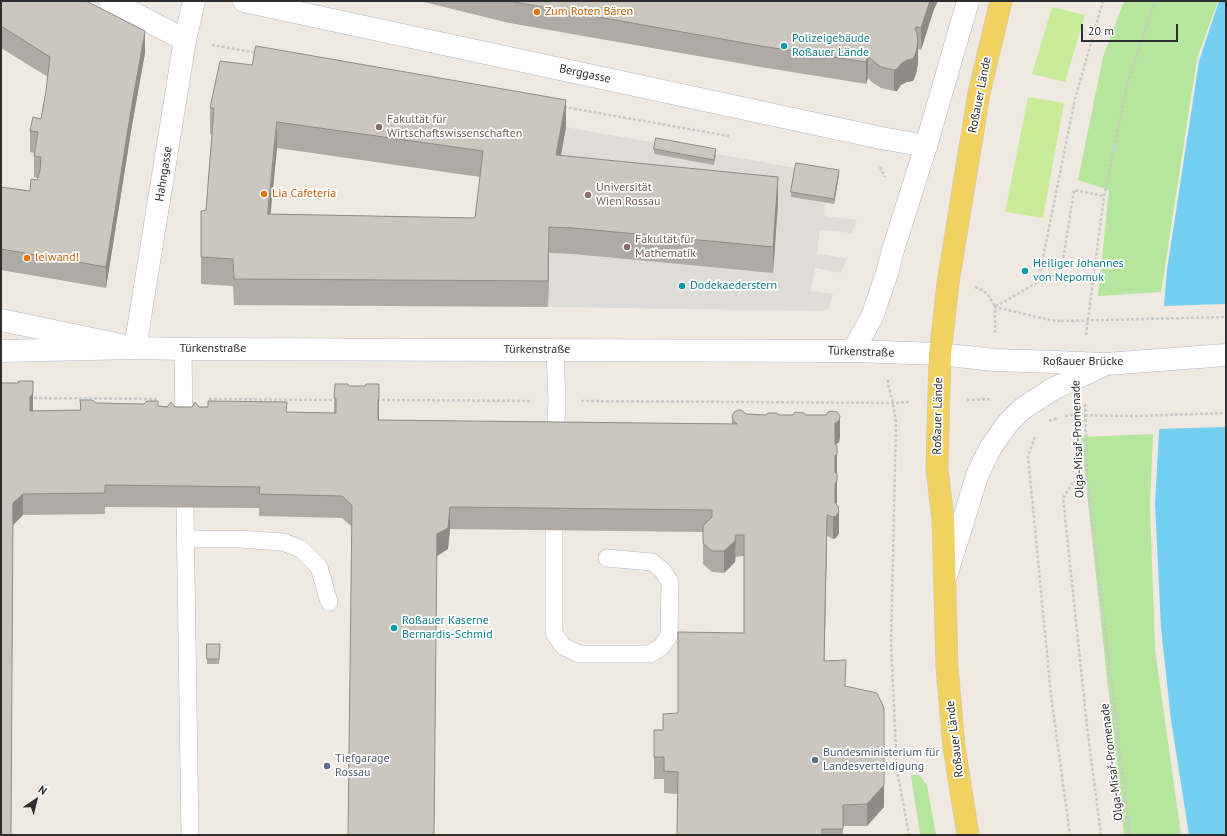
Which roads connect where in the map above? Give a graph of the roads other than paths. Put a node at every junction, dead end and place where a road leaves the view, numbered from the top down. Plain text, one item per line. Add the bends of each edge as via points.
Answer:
1 (110, 1) edge
2 (194, 1) edge
3 (244, 1) edge
4 (968, 1) edge
5 (1001, 1) edge
6 (185, 40) junction
7 (926, 146) junction
8 (1, 320) edge
9 (135, 348) junction
10 (184, 349) junction
11 (555, 350) junction
12 (1, 351) edge
13 (853, 351) junction
14 (940, 354) junction
15 (1226, 355) edge
16 (1106, 364) junction
17 (184, 428) edge
18 (555, 443) edge
19 (184, 508) edge
20 (554, 530) edge
21 (185, 539) junction
22 (607, 558) dead end
23 (944, 582) junction
24 (329, 602) dead end
25 (190, 835) edge
26 (968, 835) edge

1 - 6 main road
2 - 6 main road, Hahngasse
3 - 7 main road, Berggasse
4 - 7 main road
5 - 14 main road, Roßauer Lände via 979,93 948,283
6 - 9 main road, Hahngasse
7 - 13 main road via 872,317
8 - 9 main road, Türkenstraße
9 - 10 main road, Türkenstraße
9 - 12 main road, Türkenstraße
10 - 11 main road, Türkenstraße
10 - 17 lane
11 - 13 main road, Türkenstraße
11 - 18 lane
13 - 14 main road, Türkenstraße
14 - 16 main road, Roßauer Brücke, bridge via 994,360
14 - 23 main road, Roßauer Lände via 937,469
15 - 16 main road, Roßauer Brücke
16 - 23 main road, bridge via 1053,389 1022,409 1008,423 991,447 978,473
19 - 21 lane
20 - 22 lane via 554,633 563,646 579,654 650,654 661,648 669,636 670,582 663,571 652,562
21 - 24 lane via 283,542 301,549 319,567
21 - 25 lane
23 - 26 main road, Roßauer Lände via 947,667 954,748

